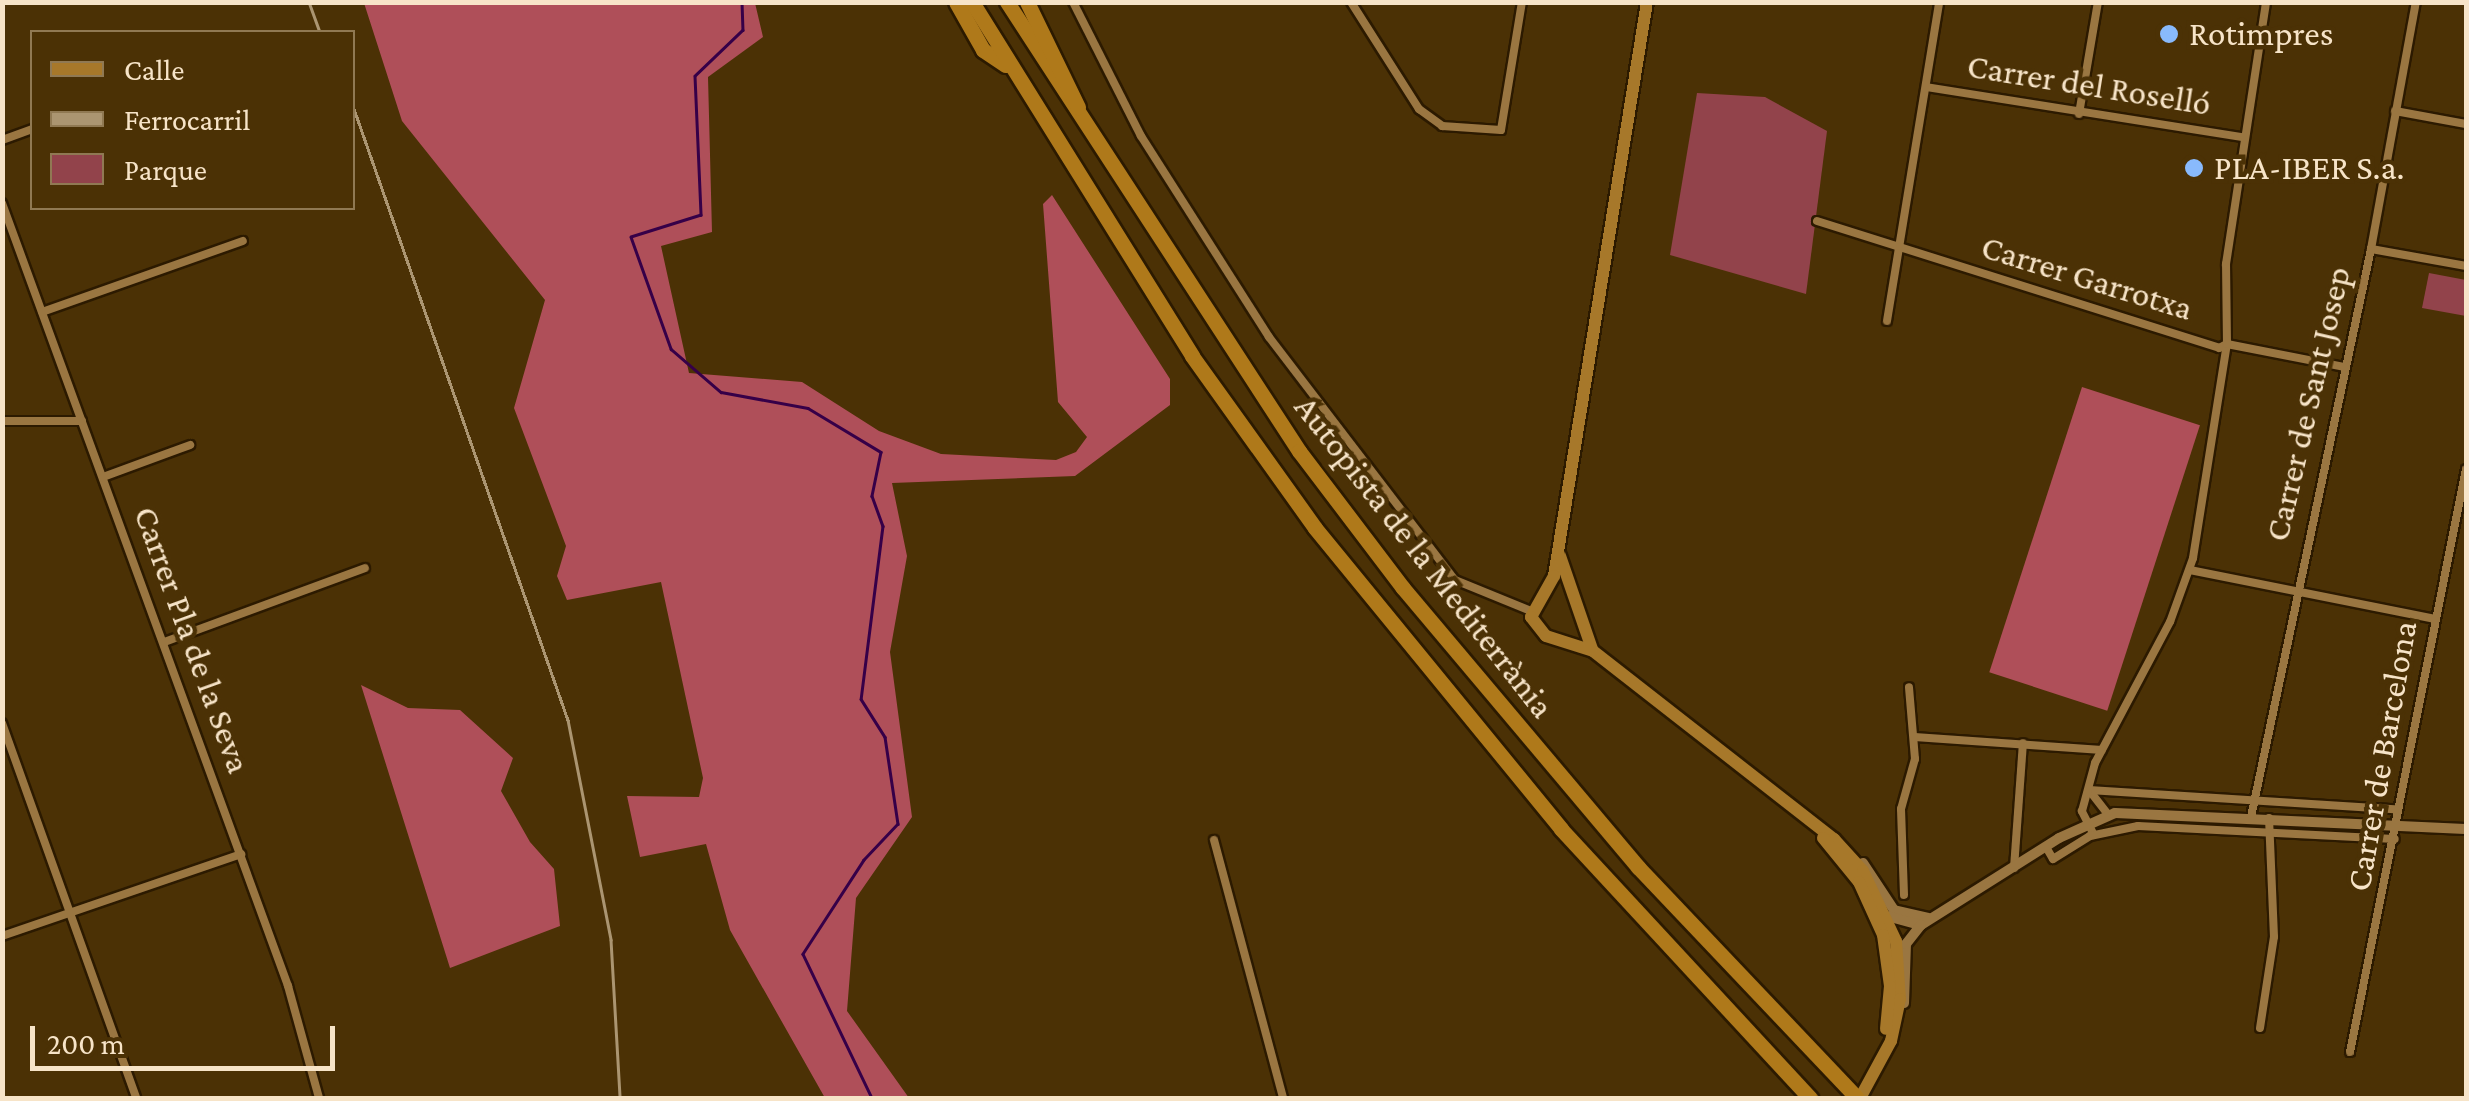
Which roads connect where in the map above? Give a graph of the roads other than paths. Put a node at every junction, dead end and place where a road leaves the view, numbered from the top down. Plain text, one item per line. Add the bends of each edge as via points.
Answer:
1 (956, 2) edge
2 (972, 2) edge
3 (1007, 2) edge
4 (1073, 2) edge
5 (1351, 2) edge
6 (1522, 2) edge
7 (1647, 2) edge
8 (1939, 2) edge
9 (2098, 2) edge
10 (2266, 2) edge
11 (2416, 2) edge
12 (1030, 8) edge
13 (1008, 67) junction
14 (1926, 87) junction
15 (2396, 110) junction
16 (2079, 114) junction
17 (2466, 124) edge
18 (30, 131) edge
19 (1088, 134) junction
20 (2244, 137) junction
21 (2, 140) edge
22 (2, 203) edge
23 (1817, 221) dead end
24 (242, 241) dead end
25 (1899, 248) junction
26 (2372, 248) junction
27 (2466, 266) edge
28 (42, 312) junction
29 (1887, 321) dead end
30 (2227, 344) junction
31 (2344, 366) junction
32 (2, 421) edge
33 (82, 422) junction
34 (190, 445) dead end
35 (2466, 468) edge
36 (103, 477) junction
37 (1558, 549) junction
38 (365, 568) dead end
39 (2190, 570) junction
40 (2295, 590) junction
41 (1546, 591) junction
42 (1572, 596) junction
43 (1531, 611) junction
44 (2434, 619) junction
45 (1579, 621) junction
46 (1558, 638) junction
47 (164, 642) junction
48 (1593, 651) junction
49 (1909, 686) dead end
50 (2, 723) edge
51 (1915, 737) junction
52 (2023, 742) junction
53 (2102, 750) junction
54 (2089, 790) junction
55 (2252, 803) junction
56 (2394, 810) junction
57 (2082, 811) junction
58 (2108, 814) junction
59 (2251, 817) junction
60 (2269, 818) junction
61 (2089, 822) junction
62 (2394, 825) junction
63 (1814, 826) junction
64 (2466, 829) edge
65 (2068, 834) junction
66 (2270, 834) junction
67 (2094, 835) junction
68 (2396, 838) junction
69 (1214, 840) dead end
70 (1842, 846) junction
71 (2046, 847) junction
72 (241, 854) junction
73 (1848, 867) junction
74 (2014, 869) junction
75 (1904, 896) dead end
76 (72, 916) junction
77 (1934, 918) junction
78 (1890, 921) junction
79 (1921, 925) junction
80 (2, 936) edge
81 (2260, 1028) dead end
82 (1891, 1041) junction
83 (2350, 1052) dead end
84 (1875, 1072) junction
85 (136, 1098) edge
86 (320, 1098) edge
87 (1283, 1098) edge
88 (1810, 1098) edge
89 (1858, 1098) edge

1 - 13 highway via 983,50
2 - 13 highway, Autopista de la Mediterrània
3 - 19 highway, Autopista de la Mediterrània
4 - 43 street via 1142,136 1269,338 1456,580
5 - 6 street via 1419,110 1442,126 1502,130
7 - 37 main road
8 - 14 street
9 - 16 street
10 - 20 street
11 - 15 street, Carrer de Sant Josep
12 - 19 highway
13 - 88 highway, Autopista de la Mediterrània via 1192,356 1314,528 1560,829
14 - 16 street, Carrer del Roselló
14 - 25 street
15 - 17 street
15 - 26 street, Carrer de Sant Josep
16 - 20 street, Carrer del Roselló
18 - 21 street
19 - 89 highway, Autopista de la Mediterrània via 1299,451 1402,588 1638,868
20 - 30 street via 2226,264
22 - 28 street, Carrer Pla de la Seva
23 - 25 street, Carrer Garrotxa
24 - 28 street
25 - 29 street
25 - 30 street, Carrer Garrotxa via 2219,348
26 - 27 street
26 - 31 street, Carrer de Sant Josep
28 - 33 street, Carrer Pla de la Seva
30 - 31 street, Carrer Garrotxa
30 - 39 street
31 - 40 street, Carrer de Sant Josep
32 - 33 street
33 - 36 street, Carrer Pla de la Seva
34 - 36 street
35 - 44 street, Carrer de Barcelona
36 - 47 street, Carrer Pla de la Seva
37 - 41 main road
37 - 42 main road
38 - 47 street
39 - 40 street
39 - 53 street
40 - 44 street
40 - 55 street, Carrer de Sant Josep
41 - 42 main road
41 - 43 main road
42 - 45 main road
43 - 46 main road via 1540,633
44 - 56 street, Carrer de Barcelona
45 - 46 main road
45 - 48 main road
46 - 48 main road
47 - 72 street, Carrer Pla de la Seva
48 - 63 main road
49 - 51 street
50 - 76 street
51 - 52 street
51 - 75 street via 1901,809
52 - 53 street
52 - 74 street
53 - 54 street
54 - 55 street
54 - 57 street
54 - 58 street
55 - 56 street
55 - 59 street, Carrer de Sant Josep
56 - 62 street, Carrer de Barcelona
57 - 61 street
57 - 65 street
58 - 59 street
58 - 61 street
59 - 60 street
60 - 62 street
60 - 66 street
61 - 65 street
61 - 67 street
62 - 64 street
62 - 68 street, Carrer de Barcelona
63 - 70 main road
63 - 73 main road
65 - 71 street
66 - 67 street via 2138,826
66 - 68 street
66 - 81 street via 2274,937
67 - 71 street via 2053,858
68 - 83 street, Carrer de Barcelona
69 - 87 street
70 - 77 street via 1865,865 1894,910
70 - 78 main road
71 - 74 street
72 - 76 street
72 - 86 street, Carrer Pla de la Seva
73 - 78 street
73 - 84 main road via 1877,918 1889,966
74 - 77 street
76 - 80 street
76 - 85 street
77 - 79 street
78 - 79 street
78 - 82 main road via 1900,978
79 - 82 street via 1906,944 1906,996
82 - 84 main road
84 - 89 main road

